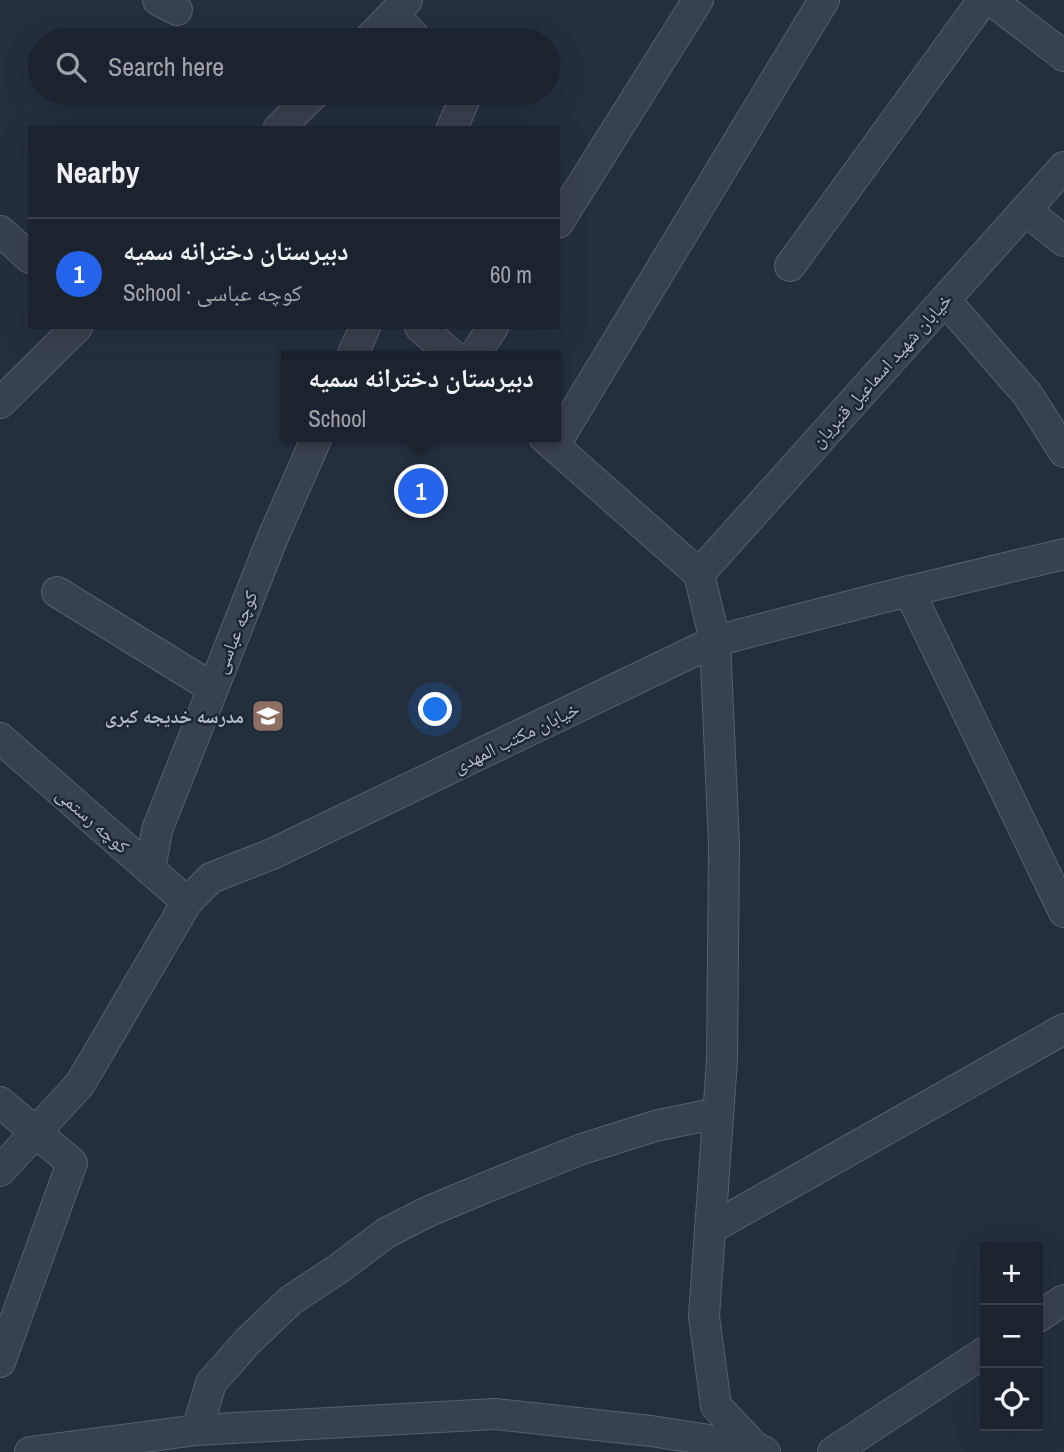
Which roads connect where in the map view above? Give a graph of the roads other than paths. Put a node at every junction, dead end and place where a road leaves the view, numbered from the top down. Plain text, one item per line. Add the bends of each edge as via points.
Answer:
1 (698, 0) edge
2 (824, 0) edge
3 (983, 0) edge
4 (992, 0) edge
5 (401, 7) edge
6 (380, 28) edge
7 (411, 28) edge
8 (1064, 56) edge
9 (303, 105) edge
10 (462, 105) edge
11 (281, 126) edge
12 (453, 126) edge
13 (1064, 167) edge
14 (1025, 210) junction
15 (560, 220) edge
16 (0, 231) edge
17 (1064, 241) edge
18 (28, 256) edge
19 (790, 266) dead end
20 (945, 300) junction
21 (75, 329) edge
22 (364, 329) edge
23 (422, 329) edge
24 (492, 329) edge
25 (354, 351) edge
26 (447, 351) edge
27 (477, 351) edge
28 (0, 403) edge
29 (561, 422) edge
30 (315, 442) edge
31 (550, 442) edge
32 (1064, 452) edge
33 (1064, 554) edge
34 (699, 574) junction
35 (909, 591) junction
36 (57, 592) dead end
37 (715, 641) junction
38 (213, 688) junction
39 (0, 738) edge
40 (150, 870) junction
41 (187, 902) junction
42 (1064, 912) edge
43 (1064, 1029) edge
44 (0, 1102) edge
45 (718, 1113) junction
46 (35, 1133) junction
47 (0, 1171) edge
48 (710, 1229) junction
49 (1064, 1300) edge
50 (1043, 1314) edge
51 (980, 1355) edge
52 (0, 1362) edge
53 (197, 1430) junction
54 (760, 1450) edge
55 (30, 1452) edge
56 (833, 1452) edge

1 - 15 street
2 - 29 street
3 - 19 street
4 - 8 street
5 - 6 street
5 - 7 street
9 - 11 street
10 - 12 street
13 - 14 street, خیابان شهید اسماعیل قنبریان
14 - 17 street
14 - 20 street, خیابان شهید اسماعیل قنبریان
16 - 18 street
20 - 32 street via 1028,396
20 - 34 street, خیابان شهید اسماعیل قنبریان
21 - 28 street
22 - 25 street
23 - 26 street
24 - 27 street
30 - 38 street, کوچه عباسی
31 - 34 street
33 - 35 street, خیابان مکتب المهدی
34 - 37 street
35 - 37 street, خیابان مکتب المهدی
35 - 42 street
36 - 38 street
37 - 41 street, خیابان مکتب المهدی via 272,854 211,878
37 - 45 street via 724,845
38 - 40 street, کوچه عباسی via 157,830
39 - 40 street, کوچه رستمی
40 - 41 street, کوچه رستمی
41 - 46 street, خیابان مکتب المهدی via 80,1084
43 - 48 street
44 - 46 street
45 - 48 street
45 - 53 street via 655,1126 582,1149 386,1233 291,1300 247,1342 211,1383
46 - 47 street, خیابان مکتب المهدی
46 - 52 street via 72,1163
48 - 54 street via 704,1316 716,1406
49 - 50 street
51 - 56 street
53 - 54 street via 495,1414 651,1431
53 - 55 street

